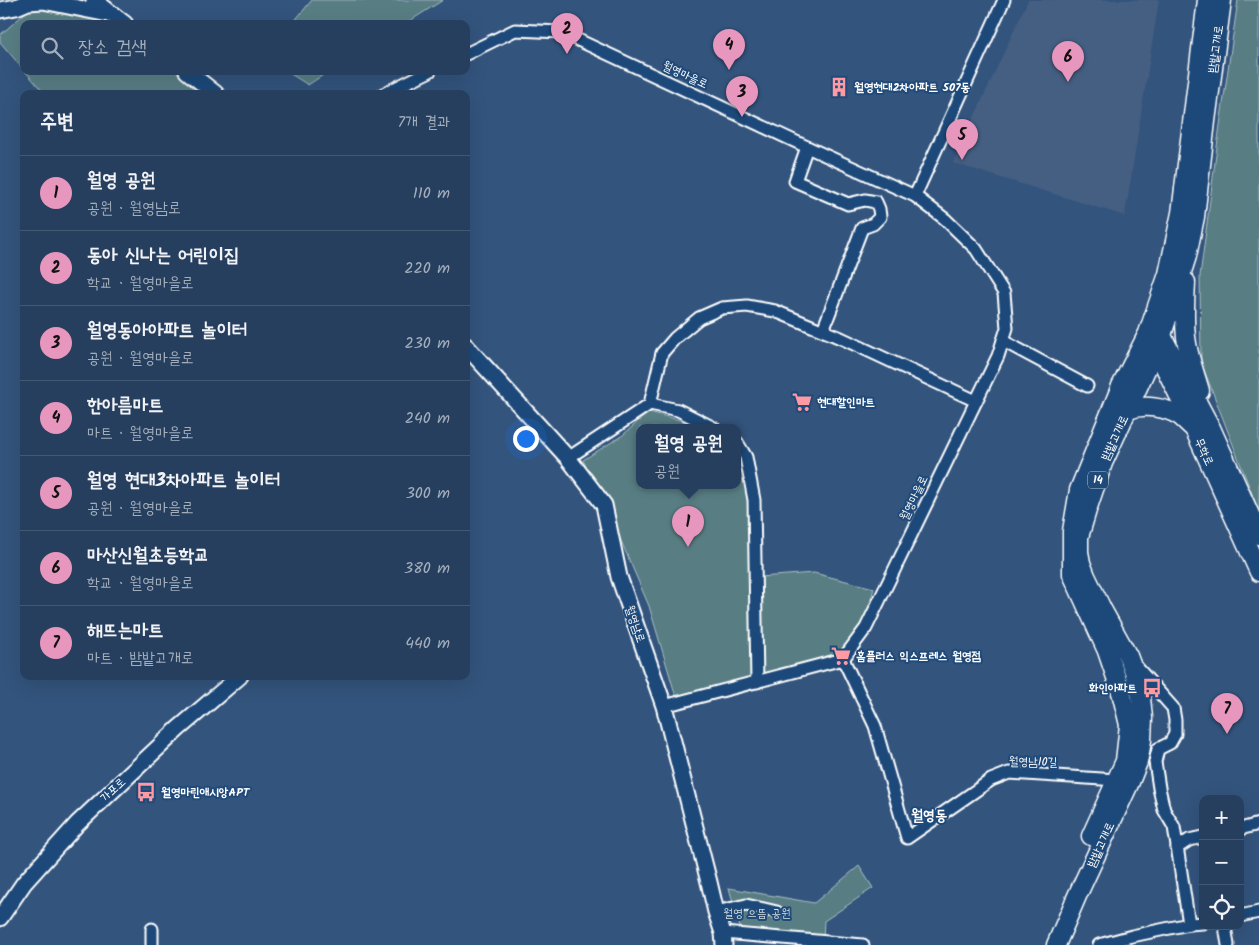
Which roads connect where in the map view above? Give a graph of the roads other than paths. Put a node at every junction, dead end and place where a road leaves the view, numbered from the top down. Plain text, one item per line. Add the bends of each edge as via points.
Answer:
1 (3, 0) edge
2 (94, 0) edge
3 (1004, 0) edge
4 (1207, 0) edge
5 (1222, 0) edge
6 (0, 2) edge
7 (0, 10) edge
8 (119, 19) edge
9 (470, 52) edge
10 (192, 75) edge
11 (422, 75) edge
12 (211, 90) edge
13 (391, 90) edge
14 (807, 148) junction
15 (916, 196) junction
16 (1187, 256) junction
17 (823, 330) junction
18 (1154, 334) junction
19 (1003, 341) junction
20 (470, 350) edge
21 (1087, 386) dead end
22 (976, 401) junction
23 (650, 404) junction
24 (1128, 410) junction
25 (706, 424) edge
26 (1202, 429) junction
27 (741, 449) edge
28 (568, 458) junction
29 (1259, 535) edge
30 (1259, 572) edge
31 (1128, 656) junction
32 (843, 659) junction
33 (235, 680) edge
34 (757, 682) junction
35 (664, 706) junction
36 (1117, 780) junction
37 (1259, 824) edge
38 (1244, 828) edge
39 (1199, 838) edge
40 (1177, 848) junction
41 (716, 912) junction
42 (777, 912) dead end
43 (1259, 912) edge
44 (1244, 915) edge
45 (0, 918) edge
46 (1199, 923) edge
47 (1189, 924) junction
48 (152, 929) dead end
49 (1226, 930) edge
50 (724, 939) edge
51 (152, 945) edge
52 (863, 945) edge
53 (1046, 945) edge
54 (1056, 945) edge
55 (1099, 945) edge
56 (1228, 945) edge

1 - 6 main road
2 - 8 main road
3 - 15 street
4 - 18 main road, 밤밭고개로 / 14 via 1180,213
5 - 16 main road, 밤밭고개로 / 14 via 1195,217
7 - 8 main road via 28,2 43,2
9 - 14 street, 월영마을로 via 515,30 561,32
10 - 12 main road
11 - 13 street
14 - 15 street, 월영마을로
14 - 17 street via 796,181 848,204 865,200 876,202 880,217 862,228
15 - 19 street, 월영마을로 via 946,219 976,249 1004,293 1008,328
16 - 18 main road, 밤밭고개로 / 14
16 - 26 main road via 1186,339
17 - 22 street
17 - 23 street via 774,311 747,306 722,308 699,318 662,353
18 - 24 main road, 밤밭고개로 / 14
18 - 26 main road, 무학로
18 - 36 main road, 밤밭고개로 / 14 via 1121,386 1079,490 1072,532 1072,574 1107,651 1129,725 1125,761
19 - 21 street
19 - 22 street, 월영마을로
20 - 28 main road, 월영남로
22 - 32 street, 월영마을로 via 866,628
23 - 25 street via 678,410
23 - 28 street
24 - 26 main road via 1137,406 1155,407 1174,413
24 - 31 main road, 밤밭고개로 / 14 via 1103,463 1079,542 1086,576
26 - 29 main road, 무학로
26 - 30 main road, 무학로
27 - 34 street via 746,457 754,500
28 - 35 main road, 월영남로 via 604,505 619,577
31 - 40 street via 1173,708 1175,734 1170,743 1158,749 1155,762 1164,810 1174,826
31 - 54 main road, 밤밭고개로 / 14 via 1138,683 1143,711 1138,762
32 - 34 street
32 - 36 street, 월영남10길 via 876,726 907,838 991,780 1009,773
33 - 45 main road, 가포로 via 76,824 24,883
34 - 35 street
35 - 41 main road, 월영남로
36 - 53 main road, 밤밭고개로 / 14 via 1058,907
37 - 38 street
39 - 40 street
40 - 47 street
41 - 42 street via 746,905
41 - 50 main road, 월영남로
43 - 44 street
46 - 47 street
47 - 55 street
48 - 51 street
49 - 56 street
50 - 52 street

